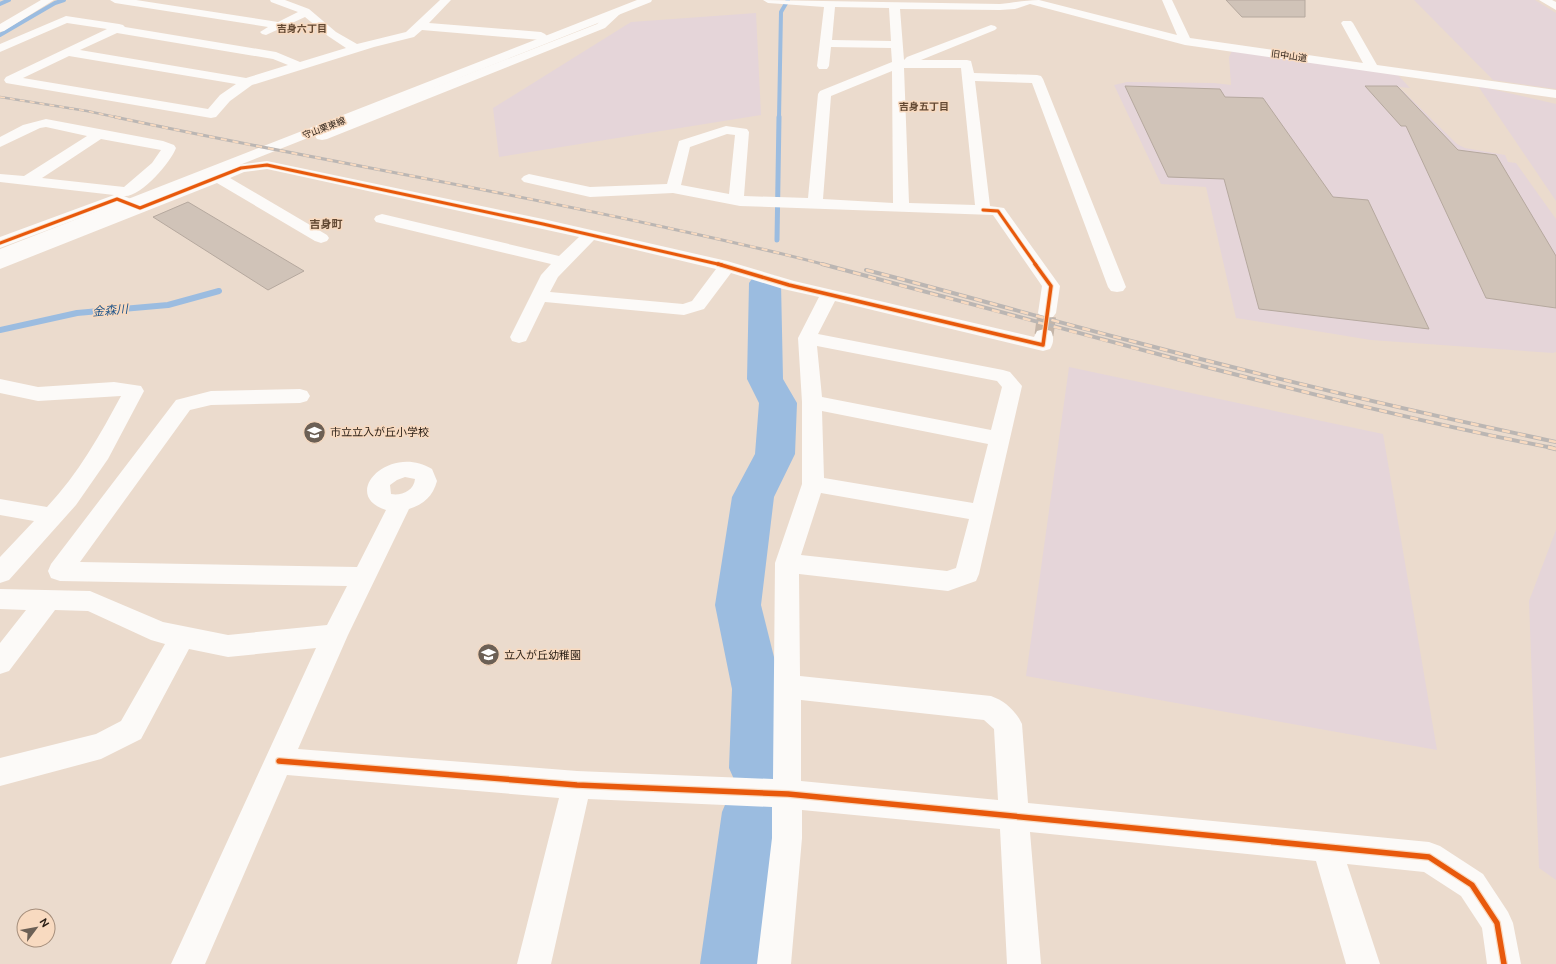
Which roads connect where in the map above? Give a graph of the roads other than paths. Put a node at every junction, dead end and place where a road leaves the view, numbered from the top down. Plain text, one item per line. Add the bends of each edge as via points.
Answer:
1 (49, 0) edge
2 (114, 0) edge
3 (198, 0) edge
4 (275, 0) edge
5 (446, 0) edge
6 (647, 0) edge
7 (768, 0) edge
8 (1167, 0) edge
9 (1544, 0) edge
10 (787, 1) edge
11 (1031, 1) edge
12 (830, 4) junction
13 (894, 5) junction
14 (1556, 7) edge
15 (175, 9) junction
16 (305, 11) junction
17 (613, 14) junction
18 (1347, 23) dead end
19 (278, 25) junction
20 (420, 26) junction
21 (991, 28) dead end
22 (0, 29) edge
23 (116, 29) junction
24 (541, 36) junction
25 (1185, 41) junction
26 (826, 43) junction
27 (896, 45) junction
28 (0, 48) edge
29 (232, 48) junction
30 (356, 49) junction
31 (68, 52) junction
32 (13, 64) dead end
33 (899, 64) junction
34 (300, 66) junction
35 (823, 66) dead end
36 (1372, 67) junction
37 (32, 68) junction
38 (968, 77) junction
39 (247, 82) junction
40 (430, 93) junction
41 (1556, 94) edge
42 (99, 134) junction
43 (322, 136) dead end
44 (0, 143) edge
45 (218, 177) junction
46 (0, 178) edge
47 (530, 179) dead end
48 (27, 181) junction
49 (673, 188) junction
50 (122, 196) junction
51 (736, 200) junction
52 (815, 203) junction
53 (140, 208) junction
54 (901, 208) junction
55 (983, 210) junction
56 (382, 219) dead end
57 (590, 235) junction
58 (321, 238) dead end
59 (0, 243) edge
60 (0, 255) edge
61 (563, 262) junction
62 (0, 264) edge
63 (726, 266) junction
64 (1117, 287) dead end
65 (829, 295) junction
66 (539, 296) junction
67 (1047, 313) tunnel mouth
68 (1044, 335) dead end
69 (519, 337) dead end
70 (807, 338) junction
71 (0, 386) edge
72 (300, 396) dead end
73 (812, 402) junction
74 (999, 439) junction
75 (813, 484) junction
76 (401, 503) dead end
77 (0, 507) edge
78 (981, 513) junction
79 (52, 516) junction
80 (787, 563) junction
81 (0, 573) edge
82 (364, 577) junction
83 (0, 598) edge
84 (49, 599) junction
85 (335, 635) junction
86 (182, 637) junction
87 (0, 663) edge
88 (788, 687) junction
89 (279, 760) junction
90 (0, 772) edge
91 (576, 785) junction
92 (788, 794) junction
93 (1014, 817) junction
94 (1327, 848) junction
95 (188, 964) edge
96 (534, 964) edge
97 (774, 964) edge
98 (1024, 964) edge
99 (1363, 964) edge
100 (1504, 964) edge

1 - 22 street
2 - 15 street
3 - 15 street
4 - 16 street
5 - 20 street
6 - 17 street, 守山栗東線
7 - 10 street
8 - 25 street
9 - 14 street
10 - 12 street
11 - 13 street via 1000,7
11 - 25 street, 旧中山道
12 - 13 street
12 - 26 street
13 - 27 street
15 - 19 street
16 - 19 street
16 - 30 street via 332,34
17 - 24 street via 595,16
17 - 40 street via 601,26
17 - 60 street, 守山栗東線
18 - 36 street
19 - 29 street
20 - 24 street
20 - 30 street via 410,36
21 - 33 street
23 - 28 street via 119,27 66,19
23 - 29 street
23 - 31 street
24 - 40 street via 413,86
25 - 36 street, 旧中山道
26 - 27 street
26 - 35 street
27 - 33 street
29 - 34 street via 276,56
30 - 34 street
31 - 37 street
31 - 39 street
32 - 37 street
33 - 38 street via 967,64
33 - 52 street via 825,94
33 - 54 street
34 - 39 street
36 - 41 street, 旧中山道
37 - 39 street via 10,80 211,114 225,98
38 - 55 street
38 - 64 street via 1037,79
40 - 43 street
42 - 44 street via 46,123 28,127
42 - 48 street
42 - 50 street via 169,148 168,155
45 - 53 street
45 - 57 street via 241,168 267,165
45 - 58 street
46 - 48 street
47 - 49 street via 590,192
48 - 50 street
49 - 51 street
49 - 51 street via 684,144 726,130 742,132
50 - 53 street
50 - 59 street
51 - 52 street
52 - 54 street
53 - 62 street
54 - 55 street
55 - 67 street via 998,211 1051,286
56 - 61 street
57 - 61 street
57 - 63 street
61 - 66 street via 550,275
63 - 65 street
63 - 66 street via 698,305 684,310
65 - 68 street via 1042,345
65 - 70 street
66 - 69 street
70 - 73 street
70 - 74 street via 1003,376 1012,386
71 - 79 street via 38,394 114,389 134,391 100,454 68,499
72 - 82 street via 211,398 183,406 60,571
73 - 74 street
73 - 75 street
74 - 78 street
75 - 78 street
75 - 80 street
76 - 82 street
77 - 79 street
78 - 80 street via 966,574 948,581
79 - 81 street
80 - 88 street
82 - 85 street
83 - 84 street
84 - 86 street via 90,601 160,632
84 - 87 street
85 - 86 street via 228,646
85 - 89 street
86 - 90 street via 130,730 101,746
88 - 92 street
88 - 93 street via 991,708 1008,724
89 - 91 street
89 - 95 street
91 - 92 street
91 - 96 street
92 - 93 street
92 - 97 street via 787,838
93 - 94 street
93 - 98 street
94 - 99 street
94 - 100 street via 1429,857 1472,885 1497,924

